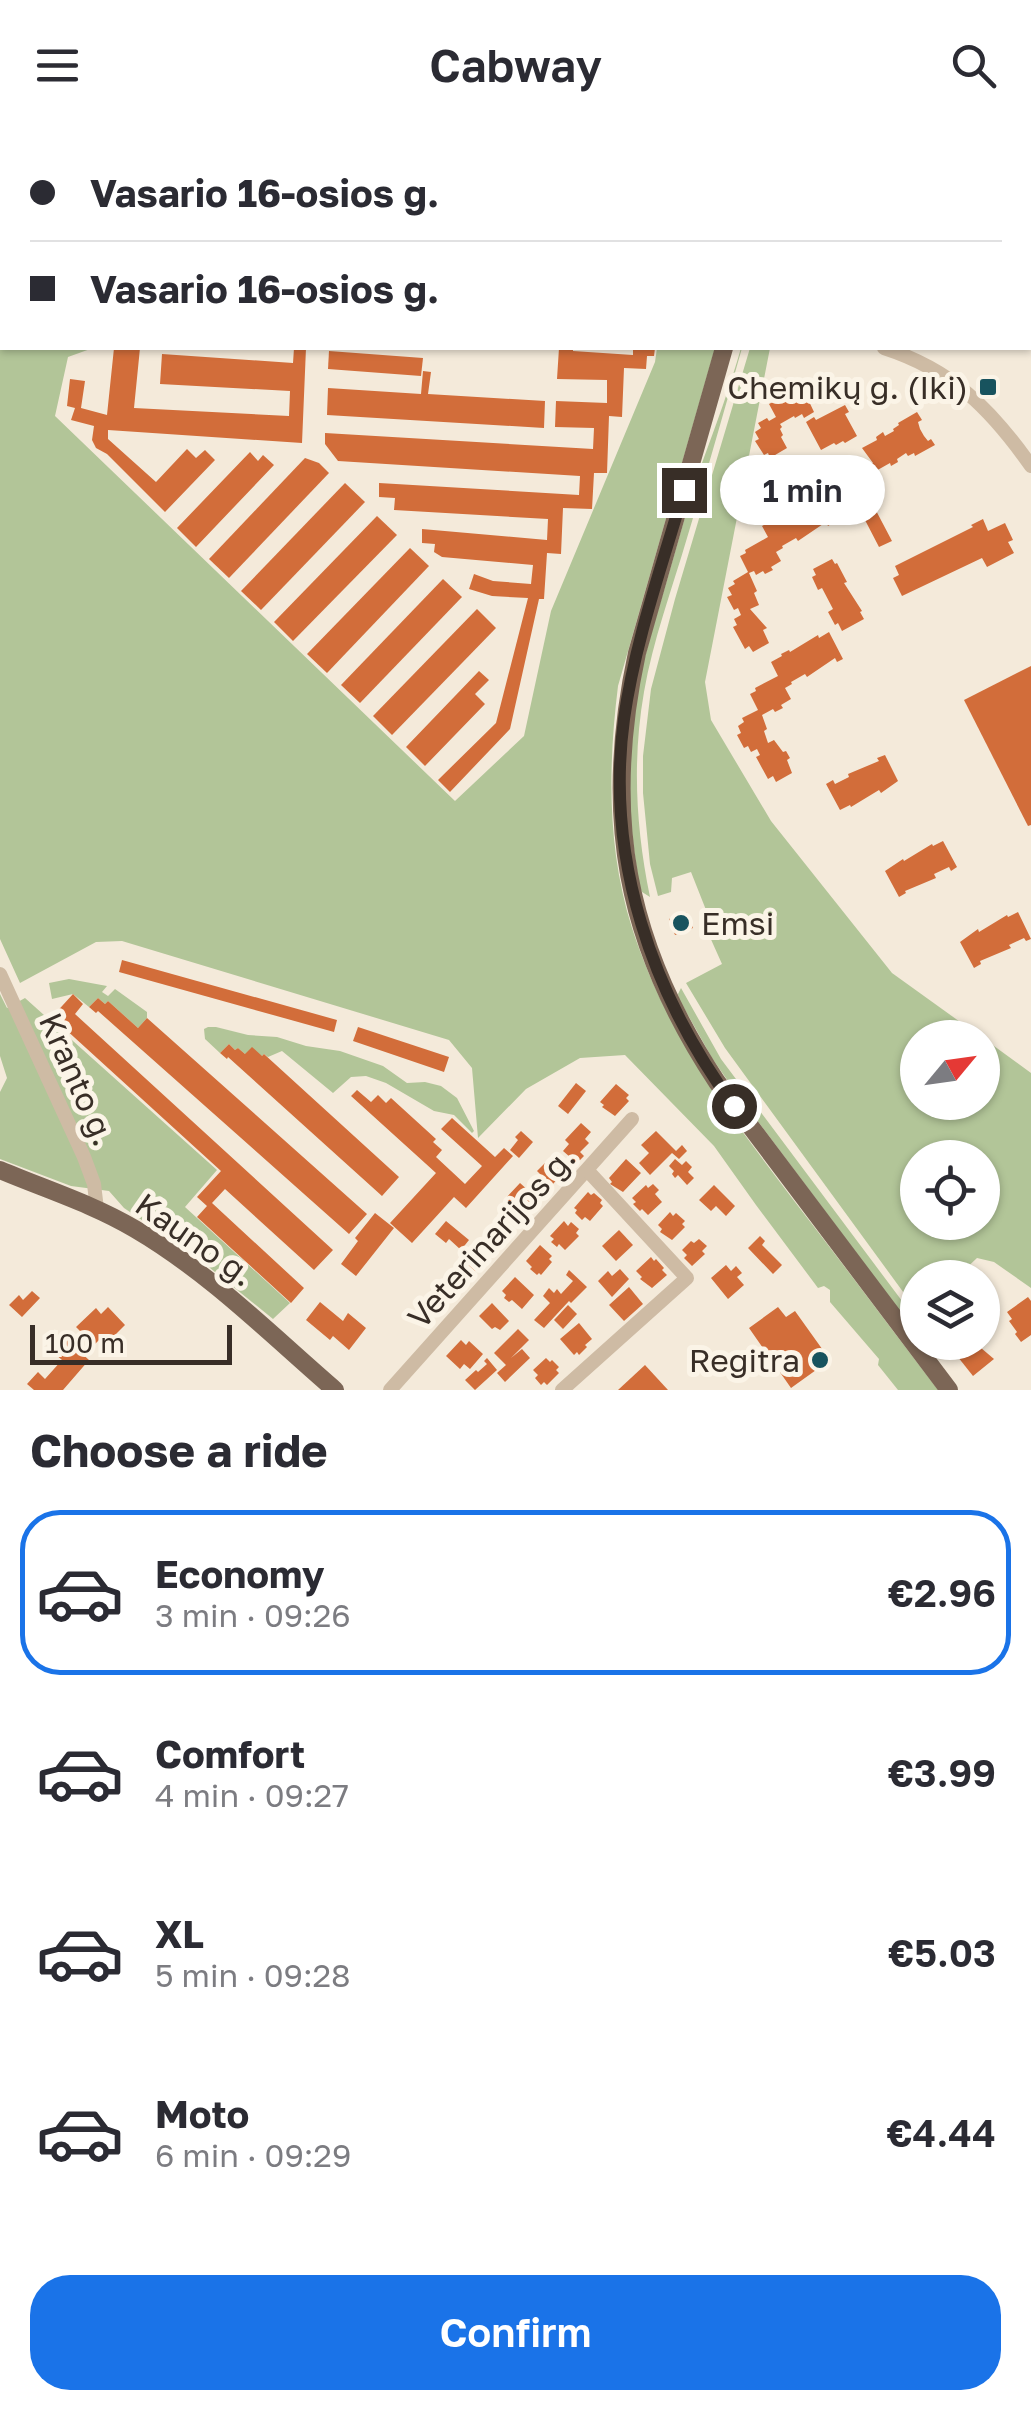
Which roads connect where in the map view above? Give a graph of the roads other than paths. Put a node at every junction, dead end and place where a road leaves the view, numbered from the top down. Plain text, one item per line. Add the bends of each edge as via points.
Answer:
1 (723, 350) edge
2 (889, 350) edge
3 (1031, 466) edge
4 (0, 974) edge
5 (632, 1119) dead end
6 (0, 1170) edge
7 (588, 1171) junction
8 (97, 1209) junction
9 (335, 1390) edge
10 (390, 1390) edge
11 (562, 1390) edge
12 (949, 1390) edge

1 - 12 main road via 629,689 620,793 630,880 647,946 697,1052
2 - 3 street via 957,384 990,413
4 - 8 street, Kranto g. via 84,1158
5 - 7 street, Veterinarijos g.
6 - 8 main road, Kauno g.
7 - 10 street, Veterinarijos g.
7 - 11 street via 687,1278
8 - 9 main road, Kauno g. via 206,1277

